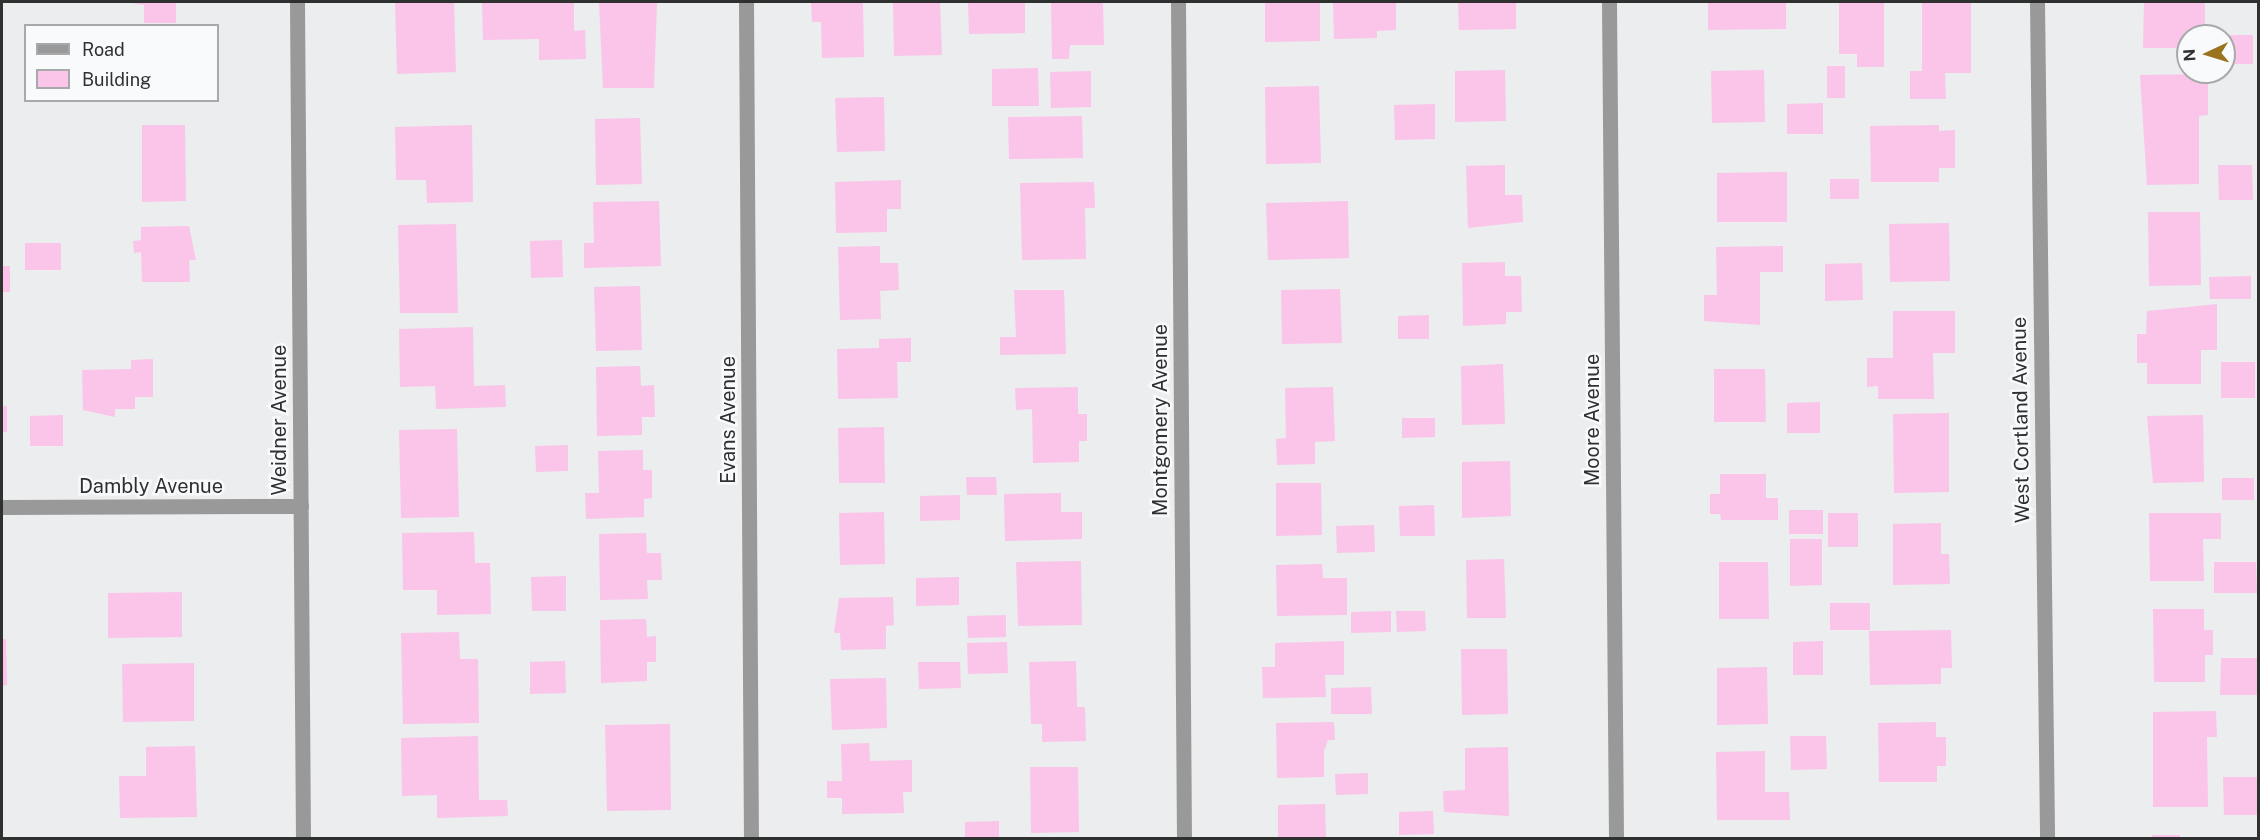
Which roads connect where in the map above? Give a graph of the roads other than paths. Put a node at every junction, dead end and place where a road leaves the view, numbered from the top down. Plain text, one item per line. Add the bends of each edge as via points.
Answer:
1 (297, 2) edge
2 (746, 2) edge
3 (1178, 2) edge
4 (1609, 2) edge
5 (2037, 2) edge
6 (301, 506) junction
7 (2, 507) edge
8 (303, 838) edge
9 (751, 838) edge
10 (1184, 838) edge
11 (1616, 838) edge
12 (2047, 838) edge

1 - 6 street, Weidner Avenue
2 - 9 street, Evans Avenue
3 - 10 street, Montgomery Avenue
4 - 11 street, Moore Avenue
5 - 12 street, West Cortland Avenue
6 - 7 street, Dambly Avenue
6 - 8 street, Weidner Avenue

